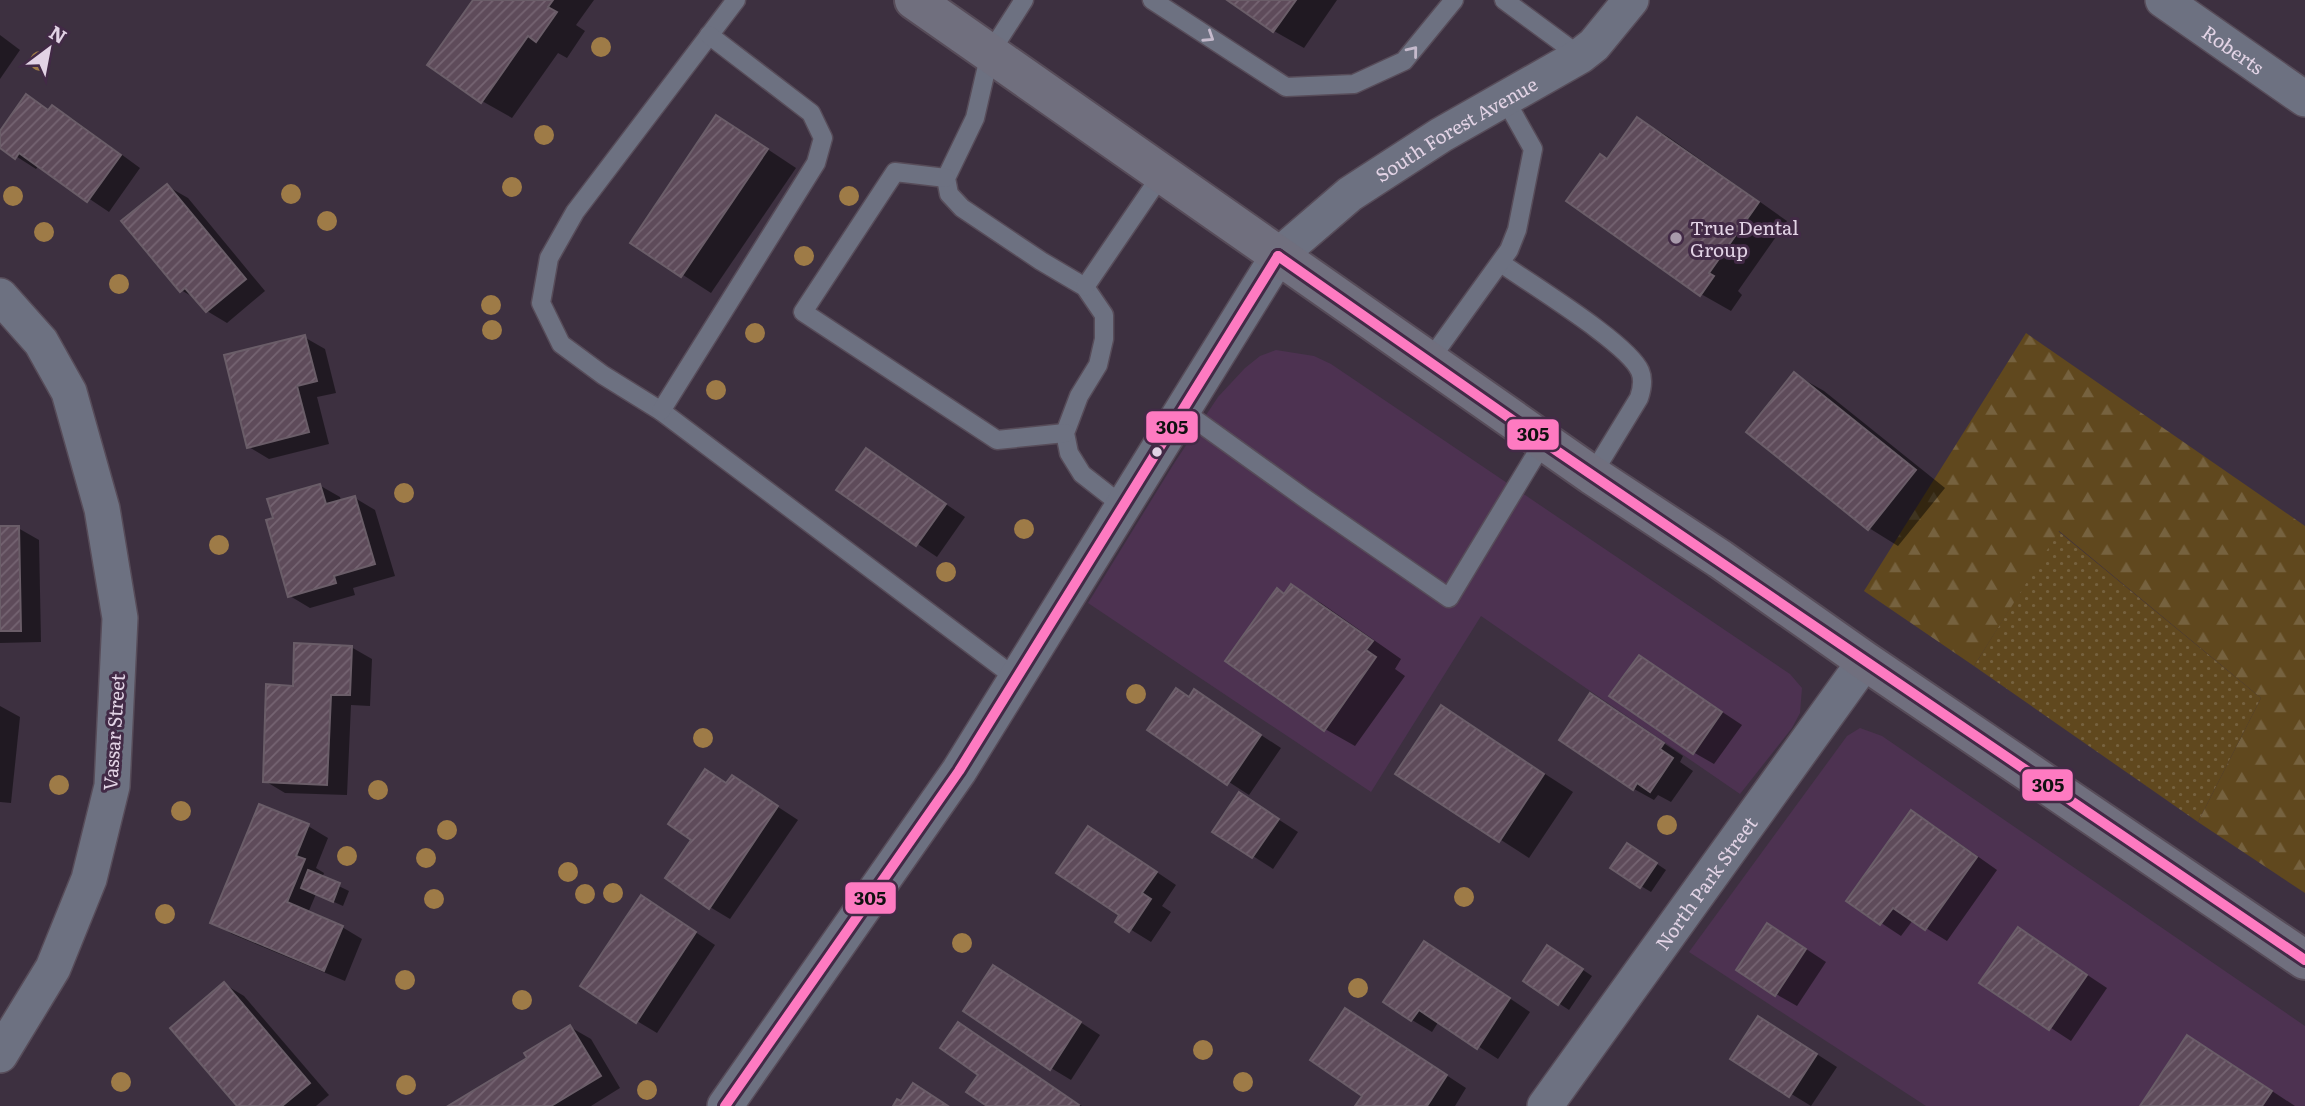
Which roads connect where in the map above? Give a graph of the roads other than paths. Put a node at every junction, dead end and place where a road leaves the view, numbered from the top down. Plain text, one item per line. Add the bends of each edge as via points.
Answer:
1 (736, 0) edge
2 (914, 0) edge
3 (1024, 0) edge
4 (1152, 0) edge
5 (1454, 0) edge
6 (1503, 0) edge
7 (1631, 0) edge
8 (2163, 0) edge
9 (709, 35) junction
10 (990, 53) junction
11 (1580, 56) junction
12 (1505, 99) junction
13 (2305, 99) edge
14 (1162, 174) junction
15 (946, 178) junction
16 (1278, 256) junction
17 (1501, 263) junction
18 (1085, 287) junction
19 (0, 296) edge
20 (1429, 361) junction
21 (1182, 410) junction
22 (661, 411) junction
23 (1065, 433) junction
24 (1544, 441) junction
25 (1592, 475) junction
26 (1123, 506) junction
27 (1865, 661) junction
28 (1016, 678) junction
29 (2305, 960) edge
30 (0, 1055) edge
31 (725, 1106) edge
32 (1545, 1106) edge

1 - 9 lane
2 - 10 main road
3 - 10 lane
4 -> 5 lane via 1286,87 1354,83 1404,61
6 - 11 lane
7 - 11 street, South Forest Avenue via 1594,46
8 - 13 street, Roberts
9 - 22 lane via 811,113 823,138 816,163
9 - 22 lane via 575,212 549,258 541,303 561,344
10 - 14 main road
10 - 15 lane via 975,118
11 - 12 street, South Forest Avenue
12 - 16 street, South Forest Avenue via 1350,194
12 - 17 lane via 1533,149 1517,230
14 - 16 main road
14 - 18 lane
15 - 18 lane via 948,194 962,208
15 - 23 lane via 895,172 803,312 997,440
16 - 20 main road
16 - 21 street, South Forest Avenue
17 - 20 lane
17 - 25 lane via 1620,347 1640,372 1639,398
18 - 23 lane via 1104,314 1104,339 1098,365 1079,396
19 - 30 street, Vassar Street via 41,342 69,392 102,509 120,618 112,786 89,879 53,968
20 - 24 main road
21 - 24 lane via 1449,598
21 - 26 street, South Forest Avenue
22 - 28 lane
23 - 26 lane via 1069,453 1082,474
24 - 25 main road
25 - 27 main road
26 - 28 street, South Forest Avenue
27 - 29 main road
27 - 32 street, North Park Street
28 - 31 street, South Forest Avenue via 959,771

